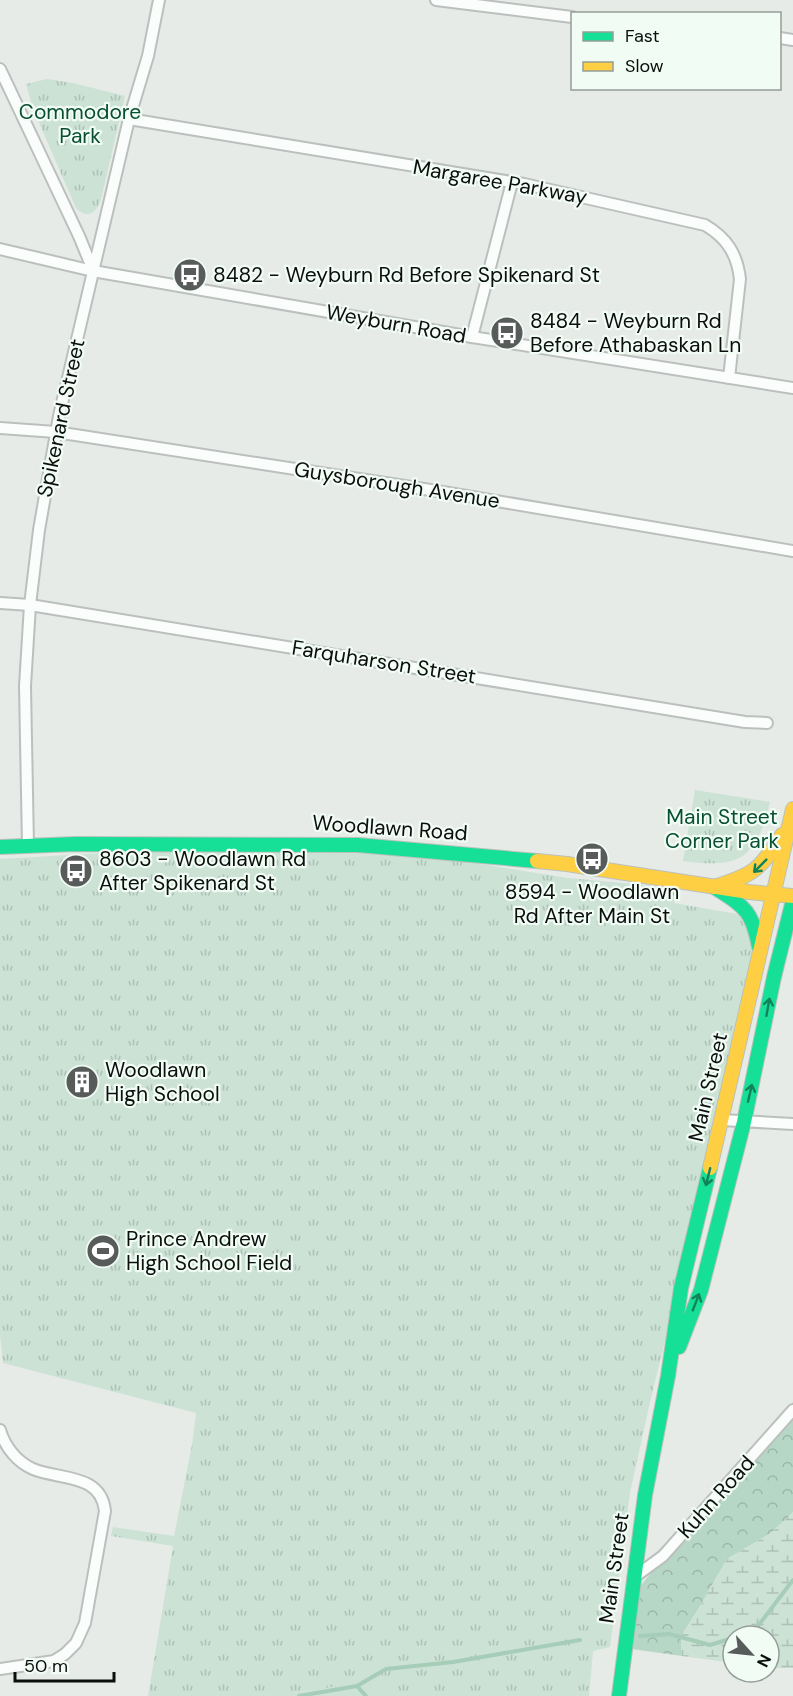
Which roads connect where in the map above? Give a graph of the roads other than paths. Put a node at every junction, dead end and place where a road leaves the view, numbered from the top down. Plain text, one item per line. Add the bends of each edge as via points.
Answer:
1 (159, 0) edge
2 (436, 0) edge
3 (482, 2) edge
4 (571, 17) edge
5 (0, 69) edge
6 (3, 84) edge
7 (129, 118) junction
8 (512, 182) junction
9 (0, 249) edge
10 (93, 270) junction
11 (472, 337) junction
12 (729, 378) junction
13 (793, 388) edge
14 (0, 428) edge
15 (56, 432) junction
16 (793, 551) edge
17 (0, 603) edge
18 (30, 605) junction
19 (767, 723) dead end
20 (793, 809) edge
21 (789, 824) junction
22 (28, 846) junction
23 (0, 847) edge
24 (714, 887) junction
25 (774, 895) junction
26 (793, 898) edge
27 (793, 942) edge
28 (761, 954) junction
29 (774, 977) junction
30 (722, 1120) junction
31 (744, 1122) junction
32 (793, 1124) edge
33 (668, 1376) junction
34 (793, 1410) edge
35 (0, 1430) edge
36 (633, 1578) junction
37 (0, 1669) edge
38 (619, 1696) edge

1 - 7 street, Spikenard Street via 148,56
2 - 3 street
3 - 4 street
5 - 6 street
6 - 10 street
7 - 8 street, Margaree Parkway
7 - 10 street, Spikenard Street
8 - 11 street
8 - 12 street, Margaree Parkway via 695,221 716,231 733,252 740,279
9 - 10 street, Weyburn Road
10 - 11 street, Weyburn Road
10 - 15 street, Spikenard Street
11 - 12 street, Weyburn Road
12 - 13 street, Weyburn Road
14 - 15 street, Guysborough Avenue
15 - 16 street, Guysborough Avenue
15 - 18 street, Spikenard Street
17 - 18 street, Farquharson Street
18 - 19 street, Farquharson Street
18 - 22 street, Spikenard Street via 25,686
20 - 21 main road, Main Street
21 -> 24 main road via 756,872
21 - 25 main road, Main Street
22 - 23 main road, Woodlawn Road
22 - 24 main road, Woodlawn Road via 358,845 567,864
24 - 25 main road, Woodlawn Road
24 - 28 main road via 751,914
25 - 26 main road, Woodlawn Road
25 - 28 main road, Main Street
26 - 29 main road, Main Street
27 - 29 main road
28 - 30 main road, Main Street
31 -> 29 main road, Main Street
30 - 31 street
30 -> 33 main road, Main Street via 681,1288
31 - 32 street
33 -> 31 main road, Main Street via 701,1290
33 - 36 main road, Main Street
34 - 36 street, Kuhn Road via 663,1556
35 - 37 street via 10,1451 30,1467 92,1486 102,1498 105,1510 85,1623 76,1643 65,1654 46,1663
36 - 38 main road, Main Street

